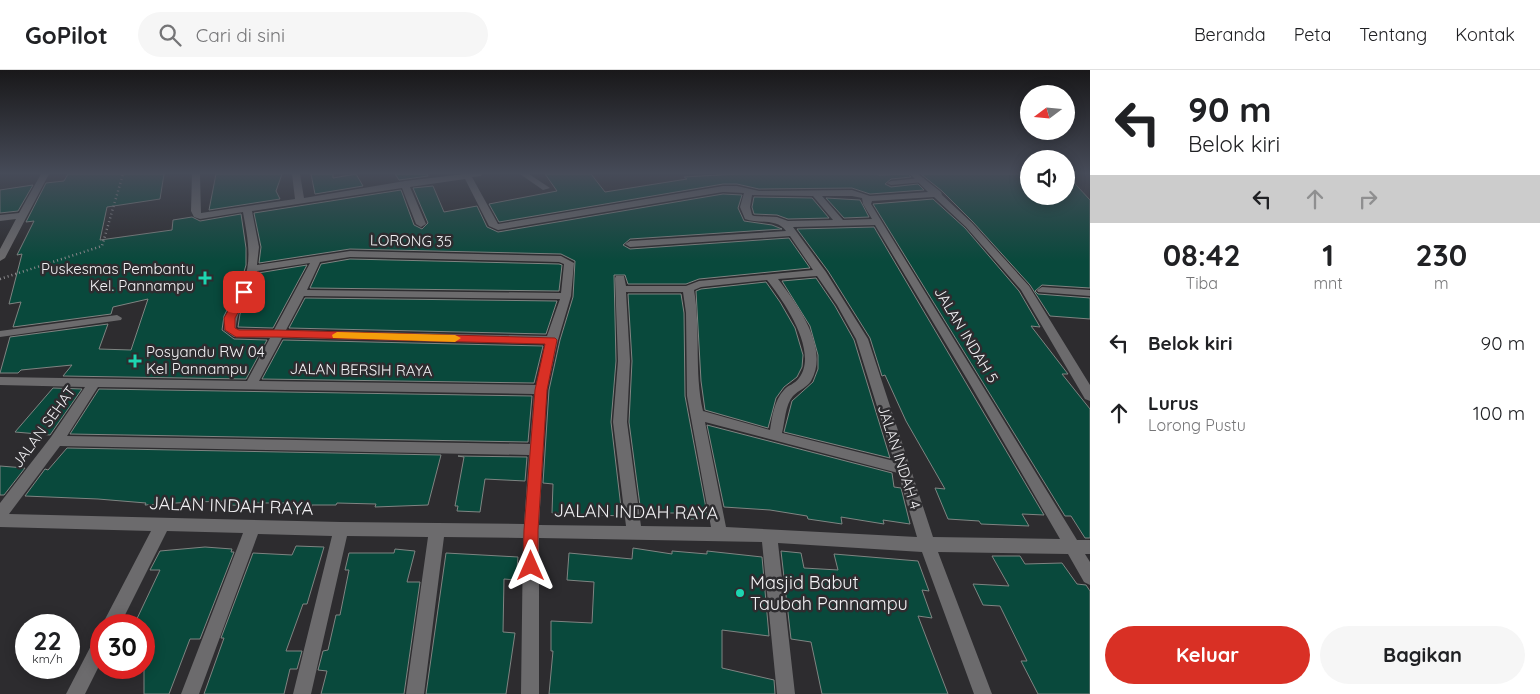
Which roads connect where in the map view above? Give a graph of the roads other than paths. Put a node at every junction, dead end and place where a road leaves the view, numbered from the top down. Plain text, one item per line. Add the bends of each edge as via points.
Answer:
1 (29, 203) edge
2 (197, 203) edge
3 (286, 203) edge
4 (413, 203) edge
5 (482, 203) edge
6 (637, 203) edge
7 (745, 203) edge
8 (824, 203) edge
9 (866, 203) edge
10 (947, 203) edge
11 (247, 209) junction
12 (22, 216) junction
13 (0, 218) edge
14 (840, 222) junction
15 (878, 222) junction
16 (421, 224) dead end
17 (789, 228) junction
18 (630, 244) dead end
19 (0, 258) edge
20 (317, 258) junction
21 (252, 269) junction
22 (821, 272) junction
23 (770, 278) junction
24 (688, 289) junction
25 (1042, 290) dead end
26 (1090, 293) edge
27 (301, 294) junction
28 (566, 296) junction
29 (117, 318) dead end
30 (277, 333) junction
31 (0, 334) edge
32 (552, 340) junction
33 (0, 381) edge
34 (96, 382) junction
35 (251, 384) junction
36 (541, 390) junction
37 (1090, 396) edge
38 (696, 414) junction
39 (775, 436) junction
40 (56, 440) junction
41 (536, 450) junction
42 (903, 469) junction
43 (0, 514) edge
44 (0, 520) edge
45 (163, 524) junction
46 (253, 526) junction
47 (341, 529) junction
48 (437, 530) junction
49 (531, 530) junction
50 (634, 532) junction
51 (720, 534) junction
52 (769, 536) junction
53 (927, 544) junction
54 (1073, 547) junction
55 (1090, 547) edge
56 (1090, 576) edge
57 (117, 614) edge
58 (90, 665) edge
59 (75, 694) edge
60 (190, 694) edge
61 (302, 694) edge
62 (415, 694) edge
63 (530, 694) edge
64 (786, 694) edge
65 (983, 694) edge

1 - 12 street
2 - 11 street via 197,215 204,216
3 - 11 street
4 - 16 street
5 - 6 street via 494,226 498,227
7 - 17 street via 750,218 779,219
8 - 14 street
9 - 15 street, JALAN INDAH 5
10 - 37 street via 1025,288
11 - 21 street via 254,247
12 - 13 street
12 - 19 street
14 - 15 street
14 - 17 street
15 - 54 street, JALAN INDAH 5
17 - 18 street
17 - 22 street, JALAN INDAH 4
20 - 21 street, LORONG 35
20 - 27 street
20 - 28 street, LORONG 35 via 350,254 561,259 569,263
21 - 30 street via 249,282 230,318 230,330 236,334
22 - 23 street
22 - 42 street, JALAN INDAH 4 via 862,339
23 - 24 street via 699,284
23 - 39 street via 807,336 811,352 807,377 800,387 787,394
24 - 38 street
24 - 50 street via 620,284 624,361 620,422
25 - 26 street
27 - 28 street
27 - 30 street
28 - 32 street
29 - 31 lane
30 - 32 street
30 - 35 street
32 - 36 street
33 - 34 street, JALAN BERSIH RAYA
34 - 35 street, JALAN BERSIH RAYA
34 - 40 street, JALAN SEHAT
35 - 36 street, JALAN BERSIH RAYA
36 - 41 street
38 - 39 street
38 - 51 street
39 - 42 street
40 - 41 street
40 - 43 street, JALAN SEHAT
41 - 49 street
42 - 53 street, JALAN INDAH 4
44 - 45 street, JALAN INDAH RAYA
45 - 46 street, JALAN INDAH RAYA
45 - 57 street
46 - 47 street, JALAN INDAH RAYA
46 - 60 street
47 - 48 street, JALAN INDAH RAYA
47 - 61 street
48 - 49 street, JALAN INDAH RAYA
48 - 62 street
49 - 50 street, JALAN INDAH RAYA
49 - 63 street
50 - 51 street, JALAN INDAH RAYA
51 - 52 street, JALAN INDAH RAYA
52 - 53 street, JALAN INDAH RAYA
52 - 64 street
53 - 54 street, JALAN INDAH RAYA
53 - 65 street, JALAN INDAH 4
54 - 55 street, JALAN INDAH RAYA
54 - 56 street, JALAN INDAH 5
58 - 59 street

